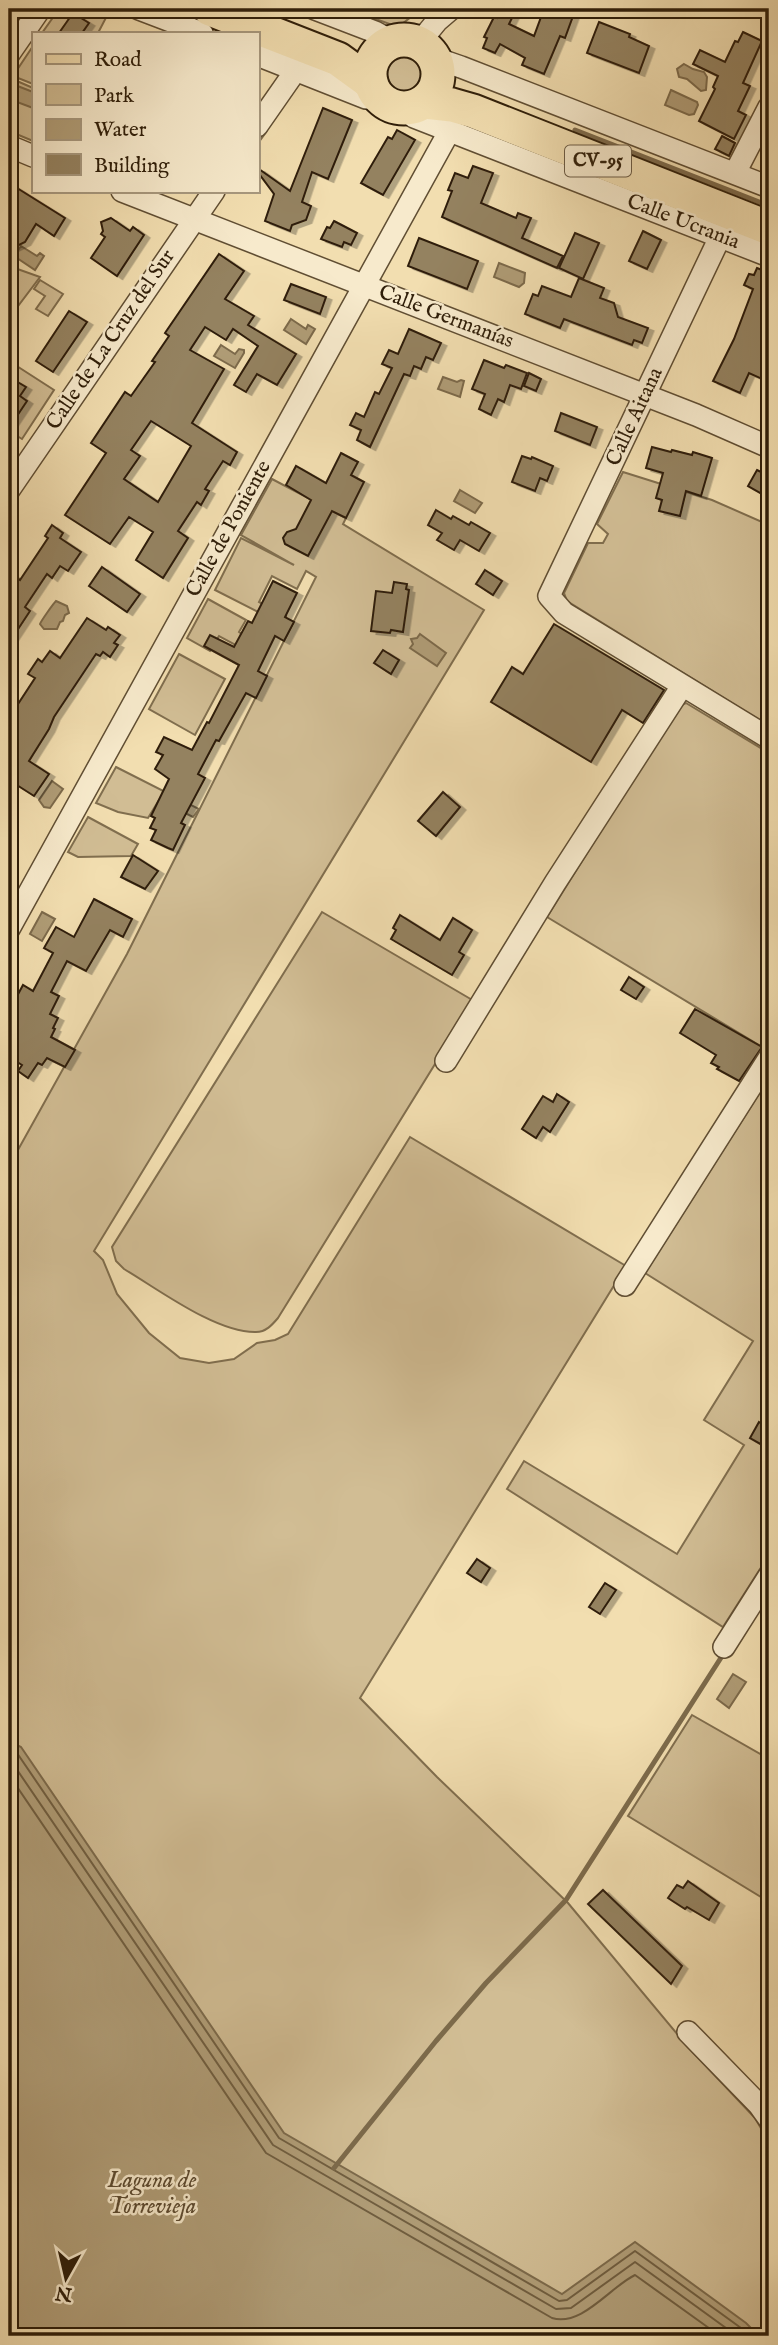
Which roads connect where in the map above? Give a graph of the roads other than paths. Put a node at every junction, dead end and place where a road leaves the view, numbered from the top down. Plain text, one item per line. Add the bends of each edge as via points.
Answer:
1 (40, 9) edge
2 (139, 9) edge
3 (210, 9) edge
4 (244, 9) edge
5 (315, 9) edge
6 (451, 9) edge
7 (199, 32) edge
8 (9, 54) edge
9 (259, 56) edge
10 (296, 70) junction
11 (405, 74) junction
12 (769, 107) edge
13 (259, 123) edge
14 (450, 130) junction
15 (9, 146) edge
16 (32, 156) edge
17 (736, 173) junction
18 (769, 187) edge
19 (125, 192) edge
20 (213, 192) edge
21 (769, 214) edge
22 (194, 219) junction
23 (769, 228) edge
24 (720, 237) junction
25 (769, 256) edge
26 (363, 285) junction
27 (645, 395) junction
28 (769, 447) edge
29 (9, 490) edge
30 (682, 686) junction
31 (769, 738) edge
32 (9, 929) edge
33 (769, 1058) edge
34 (446, 1061) dead end
35 (625, 1285) dead end
36 (769, 1576) edge
37 (724, 1647) dead end
38 (688, 2032) dead end
39 (769, 2119) edge

1 - 8 street
2 - 7 street
3 - 11 main road, CV-95 via 356,69
4 - 11 main road, CV-95 via 360,51
5 - 11 street via 375,32
6 - 11 street via 437,21
9 - 10 street, Calle Ucrania
10 - 11 street, Calle Ucrania via 366,97
10 - 13 street
11 - 14 street, Calle Ucrania via 414,117
11 - 17 street via 461,67
11 - 21 main road, CV-95
11 - 23 main road, CV-95 via 452,105
12 - 17 street
14 - 24 street, Calle Ucrania
14 - 26 street, Calle de Poniente
15 - 16 street
17 - 18 street
19 - 22 street, Calle Germanías
20 - 22 street, Calle de La Cruz del Sur
22 - 26 street, Calle Germanías
22 - 29 street, Calle de La Cruz del Sur
24 - 25 street, Calle Ucrania
24 - 27 street, Calle Aitana
26 - 27 street, Calle Germanías
26 - 32 street, Calle de Poniente
27 - 28 street, Calle Germanías
27 - 30 street, Calle Aitana via 549,596 564,614
30 - 31 street
30 - 34 street
33 - 35 street
36 - 37 street
38 - 39 street

